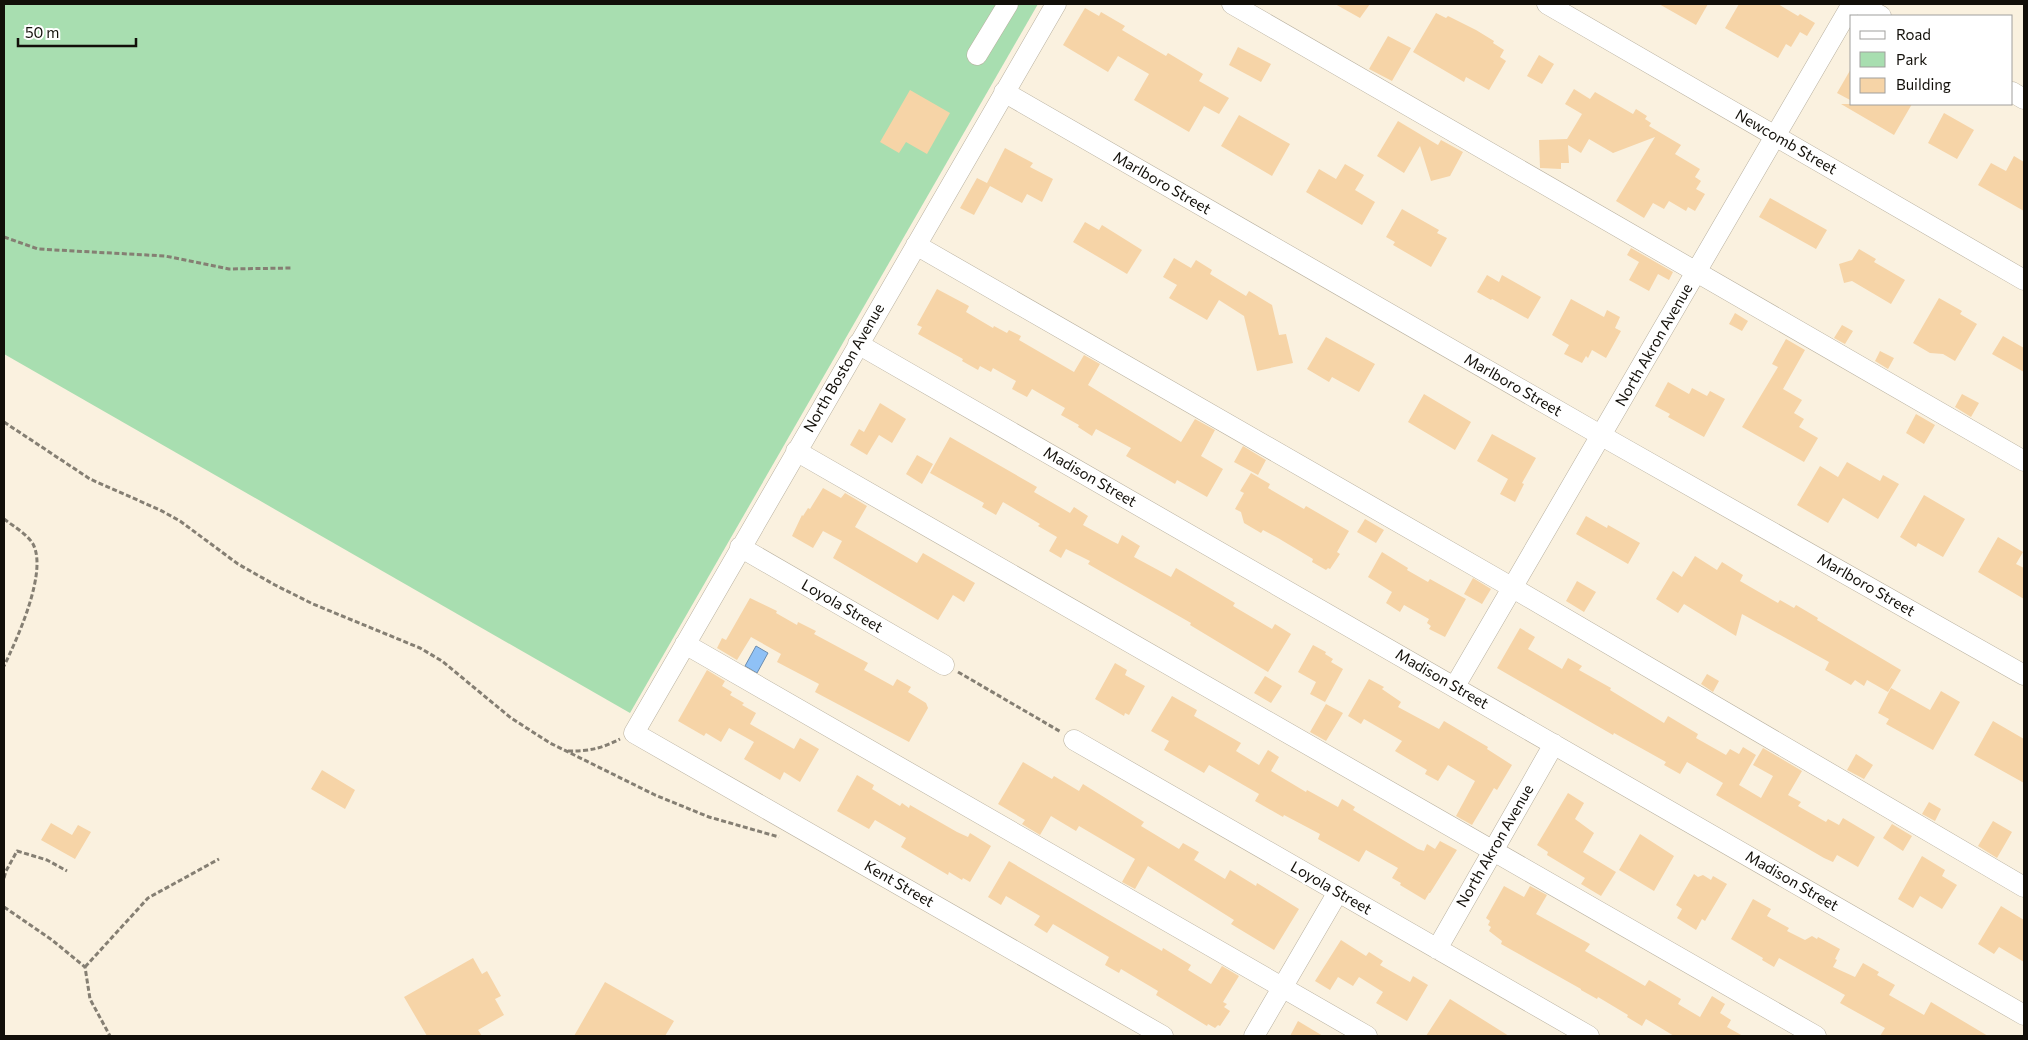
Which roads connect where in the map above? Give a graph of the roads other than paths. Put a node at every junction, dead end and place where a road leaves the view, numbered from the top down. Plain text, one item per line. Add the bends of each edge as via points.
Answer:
1 (1008, 4) edge
2 (1056, 4) edge
3 (1232, 4) edge
4 (1547, 4) edge
5 (1852, 4) edge
6 (1859, 4) edge
7 (1879, 15) edge
8 (977, 55) dead end
9 (1004, 92) junction
10 (2013, 93) edge
11 (2024, 99) edge
12 (1775, 136) junction
13 (916, 245) junction
14 (1696, 273) junction
15 (2024, 280) edge
16 (858, 344) junction
17 (1602, 436) junction
18 (796, 451) junction
19 (2024, 461) edge
20 (740, 547) junction
21 (1513, 588) junction
22 (685, 644) junction
23 (944, 665) road end
24 (2024, 675) edge
25 (1455, 686) junction
26 (634, 733) joint
27 (1074, 740) road end
28 (1554, 744) junction
29 (1492, 851) junction
30 (2024, 887) edge
31 (1338, 892) junction
32 (1437, 949) junction
33 (1283, 988) junction
34 (2024, 1015) edge
35 (1163, 1036) edge
36 (1254, 1036) edge
37 (1367, 1036) edge
38 (1589, 1036) edge
39 (1816, 1036) edge

1 - 8 street
2 - 9 street, North Boston Avenue
3 - 14 street
4 - 12 street, Newcomb Street
5 - 12 street, North Akron Avenue
6 - 7 street
9 - 13 street, North Boston Avenue
9 - 17 street, Marlboro Street
10 - 11 street
12 - 14 street, North Akron Avenue
12 - 15 street, Newcomb Street
13 - 16 street, North Boston Avenue
13 - 21 street
14 - 17 street, North Akron Avenue
14 - 19 street
16 - 18 street, North Boston Avenue
16 - 25 street, Madison Street
17 - 21 street, North Akron Avenue
17 - 24 street, Marlboro Street
18 - 20 street, North Boston Avenue
18 - 29 street
20 - 22 street, North Boston Avenue
20 - 23 street, Loyola Street
21 - 25 street, North Akron Avenue
21 - 30 street
22 - 26 street, North Boston Avenue
22 - 33 street
25 - 28 street, Madison Street
26 - 35 street, Kent Street
27 - 31 street, Loyola Street
28 - 29 street, North Akron Avenue
28 - 34 street, Madison Street
29 - 32 street, North Akron Avenue
29 - 39 street
31 - 32 street, Loyola Street
31 - 33 street
32 - 38 street, Loyola Street
33 - 36 street
33 - 37 street

